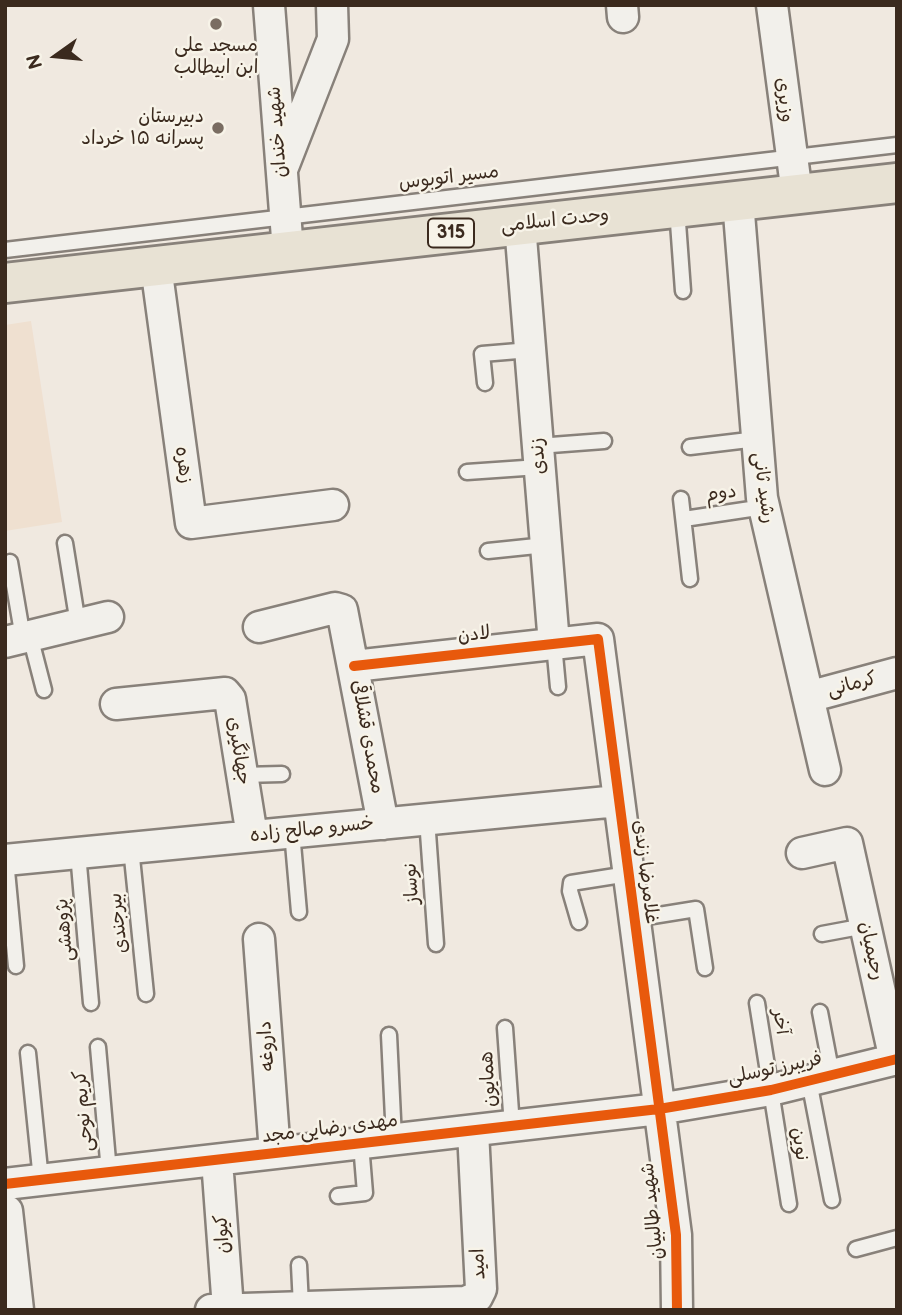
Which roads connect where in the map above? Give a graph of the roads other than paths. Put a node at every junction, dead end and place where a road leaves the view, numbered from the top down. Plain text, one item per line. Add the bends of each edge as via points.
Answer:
1 (269, 5) edge
2 (332, 5) edge
3 (772, 5) edge
4 (897, 145) edge
5 (281, 173) junction
6 (794, 176) junction
7 (897, 183) edge
8 (738, 201) junction
9 (677, 208) junction
10 (520, 225) junction
11 (287, 234) junction
12 (5, 250) edge
13 (156, 266) junction
14 (5, 283) edge
15 (683, 291) dead end
16 (530, 349) junction
17 (485, 383) dead end
18 (757, 439) junction
19 (604, 441) dead end
20 (690, 447) dead end
21 (539, 457) junction
22 (467, 472) dead end
23 (681, 499) dead end
24 (333, 505) dead end
25 (764, 507) junction
26 (684, 519) junction
27 (65, 543) dead end
28 (546, 545) junction
29 (488, 551) dead end
30 (10, 562) dead end
31 (690, 579) dead end
32 (108, 617) dead end
33 (78, 624) junction
34 (259, 627) dead end
35 (19, 638) edge
36 (598, 639) joint
37 (554, 644) junction
38 (354, 666) junction
39 (897, 673) edge
40 (558, 687) dead end
41 (44, 690) dead end
42 (808, 697) junction
43 (116, 704) dead end
44 (825, 770) dead end
45 (282, 774) dead end
46 (242, 775) junction
47 (618, 801) junction
48 (427, 819) junction
49 (383, 824) junction
50 (292, 832) junction
51 (252, 836) junction
52 (131, 848) junction
53 (78, 853) junction
54 (802, 853) dead end
55 (6, 860) edge
56 (628, 874) junction
57 (299, 912) dead end
58 (634, 919) junction
59 (579, 922) dead end
60 (865, 926) junction
61 (822, 934) dead end
62 (259, 939) dead end
63 (436, 944) dead end
64 (16, 966) dead end
65 (705, 968) dead end
66 (146, 994) dead end
67 (91, 1003) dead end
68 (757, 1003) dead end
69 (820, 1012) dead end
70 (505, 1028) dead end
71 (389, 1035) dead end
72 (98, 1047) dead end
73 (28, 1053) dead end
74 (896, 1059) edge
75 (820, 1078) junction
76 (771, 1090) junction
77 (660, 1110) junction
78 (512, 1126) junction
79 (473, 1131) junction
80 (394, 1139) junction
81 (361, 1144) junction
82 (275, 1153) junction
83 (217, 1160) junction
84 (109, 1172) junction
85 (41, 1180) junction
86 (338, 1196) dead end
87 (6, 1198) edge
88 (832, 1200) dead end
89 (789, 1204) dead end
90 (897, 1238) edge
91 (856, 1249) dead end
92 (299, 1265) dead end
93 (301, 1306) junction
94 (332, 1307) edge
95 (228, 1309) edge
96 (18, 1310) edge
97 (211, 1310) edge
98 (677, 1310) edge

1 - 5 street, شهید خندان
2 - 5 street via 333,39
3 - 6 street, وزیری
4 - 6 lane, مسیر اتوبوس
5 - 11 street, شهید خندان
6 - 7 main road, وحدت اسلامی / 315
6 - 8 main road, وحدت اسلامی / 315
6 - 11 lane, مسیر اتوبوس
8 - 9 main road, وحدت اسلامی / 315
8 - 18 street, رشید ثانی
9 - 10 main road, وحدت اسلامی / 315
9 - 15 lane
10 - 11 main road, وحدت اسلامی / 315
10 - 16 street, زندی
11 - 12 lane, مسیر اتوبوس
11 - 13 main road, وحدت اسلامی / 315
13 - 14 main road, وحدت اسلامی / 315
13 - 24 street, زهره via 191,523
16 - 17 lane via 482,354
16 - 21 street, زندی
18 - 20 lane
18 - 25 street, رشید ثانی
19 - 21 lane
21 - 22 lane
21 - 28 street, زندی
23 - 26 lane, دوم
25 - 26 lane, دوم
25 - 42 street, رشید ثانی
26 - 31 lane, دوم
27 - 33 lane
28 - 29 lane
28 - 37 street, زندی
30 - 35 lane
32 - 33 street
33 - 35 street
34 - 38 street, محمدی قشلاقی via 342,610
35 - 41 lane
36 - 37 street, لادن
36 - 47 street, غلامرضا زندی
37 - 38 street, لادن
37 - 40 lane, زندی
38 - 49 street, محمدی قشلاقی
39 - 42 street, کرمانی
42 - 44 street, رشید ثانی
43 - 46 street, جهانگیری via 225,693
45 - 46 lane
46 - 51 street, جهانگیری
47 - 48 street, خسرو صالح زاده
47 - 56 street, غلامرضا زندی
48 - 49 street, خسرو صالح زاده
48 - 63 lane, نوساز
49 - 50 street, خسرو صالح زاده
50 - 51 street, خسرو صالح زاده
50 - 57 lane
51 - 52 street, خسرو صالح زاده
52 - 53 street, خسرو صالح زاده
52 - 66 lane, بیرجندی
53 - 55 street, خسرو صالح زاده
53 - 67 lane, پژوهشی
54 - 60 street, رحیمیان via 847,843
55 - 64 lane
56 - 58 street, غلامرضا زندی
56 - 59 lane via 571,883
58 - 65 lane via 696,909
58 - 77 street, غلامرضا زندی
60 - 61 lane
60 - 74 street, رحیمیان
62 - 82 street, داروغه
68 - 76 lane, آخر
69 - 75 lane
70 - 78 lane, همایون
71 - 80 lane
72 - 84 lane, کریم نوحی
73 - 85 lane
74 - 75 street, فریبرز توسلی
75 - 76 street, فریبرز توسلی
75 - 88 lane
76 - 77 street, فریبرز توسلی
76 - 89 lane, نوین
77 - 78 street, مهدی رضایی مجد
77 - 98 street, شهید طالبیان via 676,1235
78 - 79 street, مهدی رضایی مجد
79 - 80 street, مهدی رضایی مجد
79 - 94 street, امید via 481,1289 477,1297 466,1302
80 - 81 street, مهدی رضایی مجد
81 - 82 street, مهدی رضایی مجد
81 - 86 lane via 365,1193
82 - 83 street, مهدی رضایی مجد
83 - 84 street, مهدی رضایی مجد
83 - 95 street, کیوان
84 - 85 street, مهدی رضایی مجد
85 - 87 street, مهدی رضایی مجد
87 - 96 street
90 - 91 lane
92 - 93 lane
93 - 94 street, امید
93 - 95 street, امید
95 - 97 street, امید

